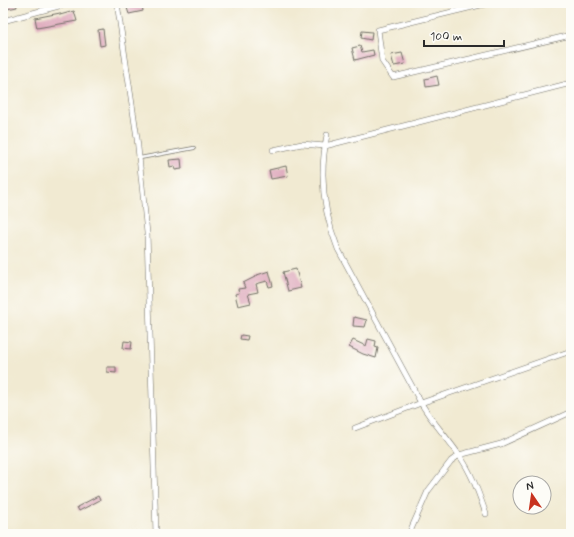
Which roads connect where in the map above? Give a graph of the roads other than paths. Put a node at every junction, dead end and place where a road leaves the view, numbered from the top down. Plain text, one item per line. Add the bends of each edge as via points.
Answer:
1 (70, 3) edge
2 (117, 3) edge
3 (489, 3) edge
4 (3, 21) edge
5 (571, 35) edge
6 (571, 83) edge
7 (327, 135) dead end
8 (325, 146) junction
9 (194, 148) dead end
10 (273, 150) dead end
11 (139, 158) junction
12 (571, 351) edge
13 (421, 403) junction
14 (571, 412) edge
15 (355, 428) dead end
16 (459, 455) junction
17 (486, 514) dead end
18 (156, 534) edge
19 (409, 534) edge

1 - 4 street
2 - 11 street
3 - 5 street via 378,30 382,61 393,77
6 - 8 street
7 - 8 street
8 - 10 street via 302,144
8 - 13 street via 323,194 332,234
9 - 11 lane
11 - 18 street via 147,233
12 - 13 street
13 - 15 street
13 - 16 street
14 - 16 street via 501,444
16 - 17 street via 470,474
16 - 19 street via 446,466 428,491

